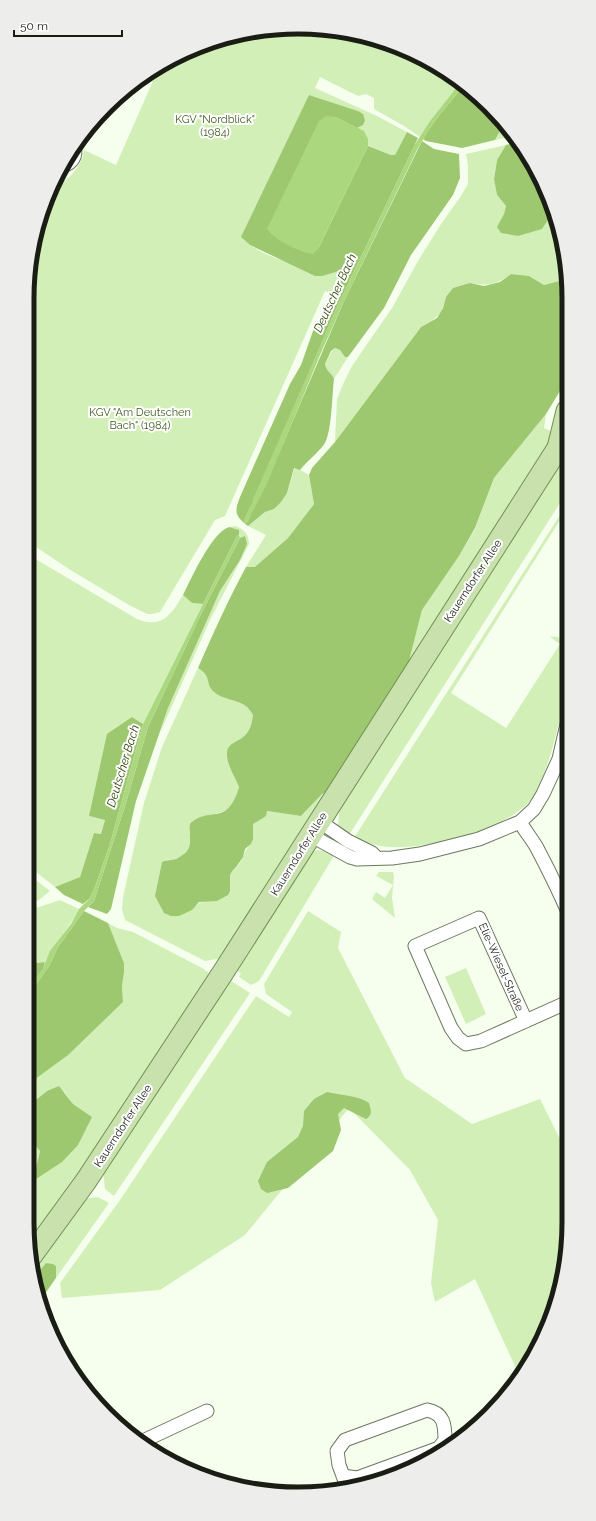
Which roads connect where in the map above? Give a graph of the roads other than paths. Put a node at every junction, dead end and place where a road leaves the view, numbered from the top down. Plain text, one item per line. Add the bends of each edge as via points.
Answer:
1 (562, 445) edge
2 (562, 746) edge
3 (520, 822) junction
4 (315, 828) junction
5 (562, 899) edge
6 (562, 1005) edge
7 (526, 1021) junction
8 (36, 1250) edge
9 (207, 1411) dead end
10 (146, 1439) edge
11 (442, 1445) edge
12 (433, 1450) edge
13 (344, 1476) junction
14 (346, 1483) edge

1 - 4 main road, Kauerndorfer Allee
2 - 3 street via 543,794 534,809
3 - 4 street via 479,839 392,858 376,857 348,841
3 - 5 street via 543,859
4 - 8 main road, Kauerndorfer Allee via 86,1181
6 - 7 street, Elie-Wiesel-Straße
7 - 7 street, Elie-Wiesel-Straße via 481,1041 466,1044 451,1028 415,946 479,918
9 - 10 street
11 - 13 street via 446,1440 442,1419 436,1412 428,1410 345,1440 337,1451
12 - 13 street via 357,1478
13 - 14 street

